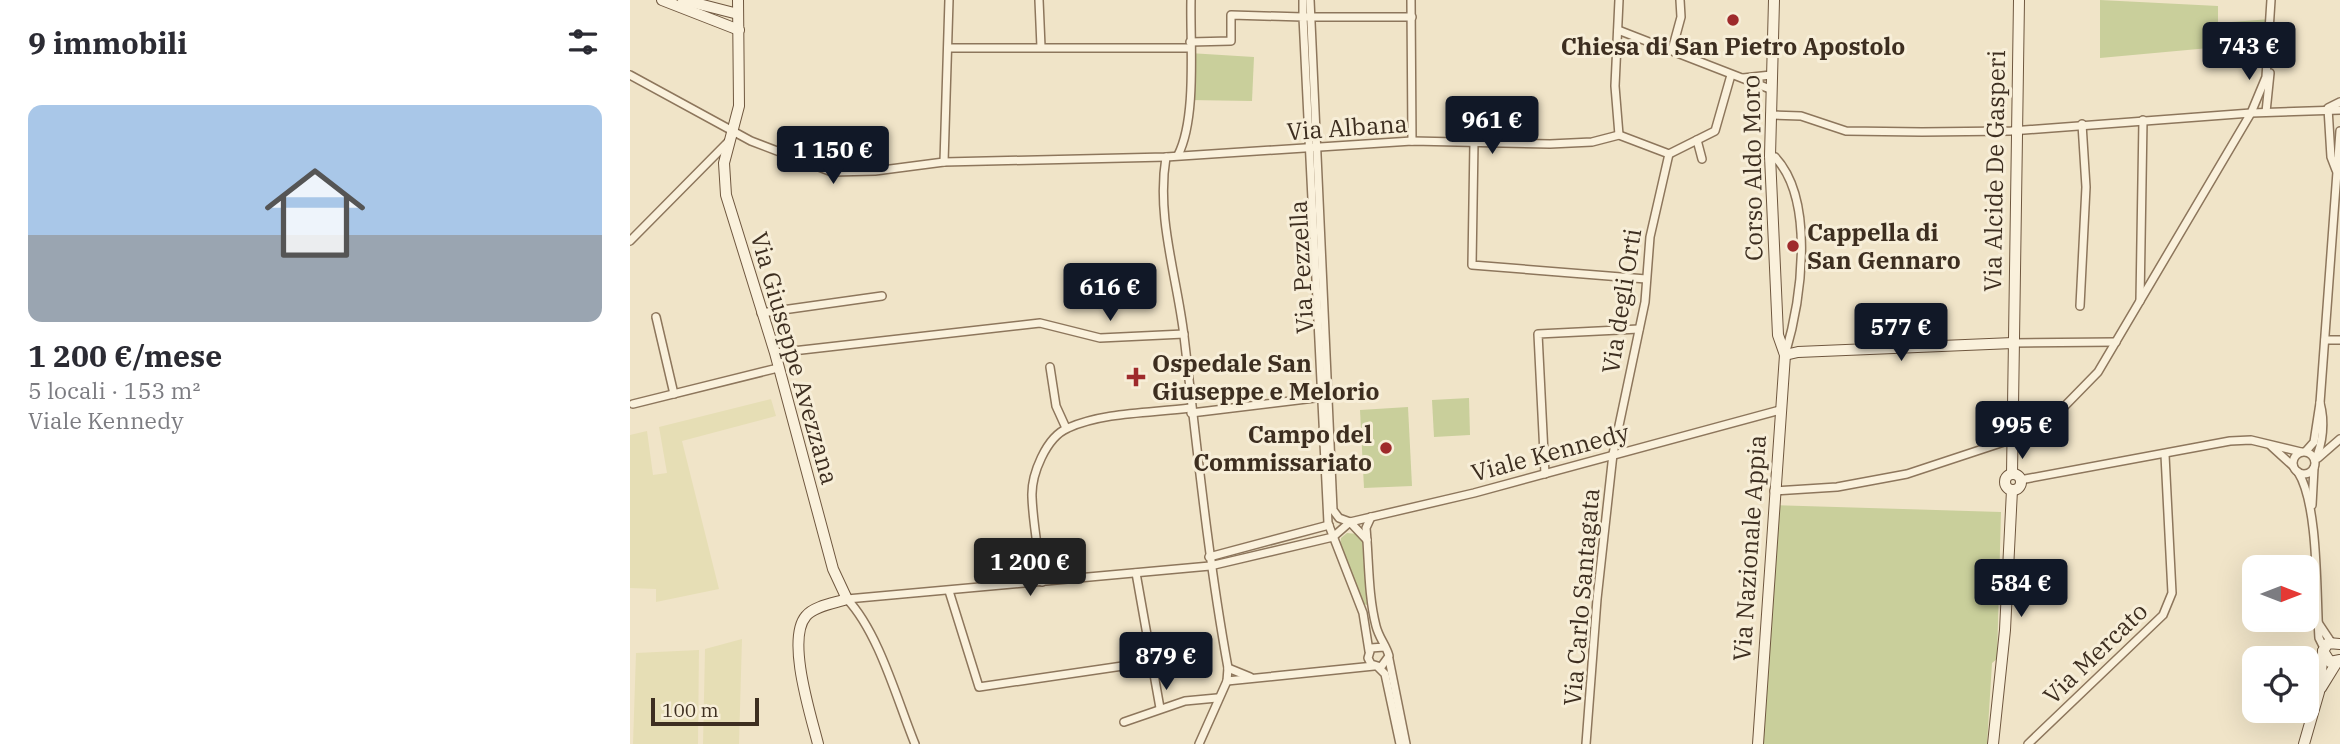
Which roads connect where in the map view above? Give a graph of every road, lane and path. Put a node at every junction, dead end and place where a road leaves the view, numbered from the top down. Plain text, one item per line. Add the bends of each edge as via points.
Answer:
1 (662, 0) edge
2 (683, 0) edge
3 (738, 0) edge
4 (949, 0) edge
5 (1039, 0) edge
6 (1191, 0) edge
7 (1303, 0) edge
8 (1310, 0) edge
9 (1411, 0) edge
10 (1619, 0) edge
11 (1680, 0) edge
12 (1774, 0) edge
13 (2019, 0) edge
14 (2272, 0) edge
15 (738, 15) junction
16 (1305, 16) junction
17 (1412, 18) junction
18 (739, 30) junction
19 (1618, 30) junction
20 (1190, 45) junction
21 (1041, 47) junction
22 (948, 48) junction
23 (1672, 50) junction
24 (2268, 58) junction
25 (630, 75) edge
26 (1731, 75) junction
27 (1771, 75) junction
28 (1742, 79) junction
29 (1770, 89) junction
30 (2340, 102) edge
31 (2328, 108) junction
32 (2340, 110) edge
33 (2266, 112) junction
34 (2251, 113) junction
35 (1770, 115) junction
36 (2143, 120) junction
37 (2082, 124) junction
38 (2015, 130) junction
39 (2340, 131) edge
40 (733, 135) junction
41 (1619, 135) junction
42 (1697, 140) junction
43 (1412, 141) junction
44 (1474, 142) junction
45 (1311, 150) junction
46 (1669, 154) junction
47 (1178, 155) junction
48 (1770, 156) junction
49 (1166, 158) junction
50 (1702, 159) dead end
51 (944, 162) junction
52 (2337, 173) junction
53 (2337, 223) edge
54 (630, 241) edge
55 (1646, 279) junction
56 (882, 296) dead end
57 (2140, 304) junction
58 (2080, 306) dead end
59 (761, 313) junction
60 (656, 317) dead end
61 (1639, 329) junction
62 (1184, 334) junction
63 (2325, 340) junction
64 (2340, 340) edge
65 (2116, 342) junction
66 (2013, 344) junction
67 (775, 353) junction
68 (1785, 355) junction
69 (1049, 366) dead end
70 (778, 368) junction
71 (674, 394) junction
72 (1324, 397) junction
73 (2320, 403) junction
74 (633, 404) dead end
75 (1780, 410) junction
76 (1191, 411) junction
77 (1066, 428) junction
78 (2013, 439) junction
79 (2340, 439) edge
80 (2270, 445) junction
81 (2303, 452) junction
82 (1614, 454) junction
83 (2165, 455) junction
84 (2315, 464) junction
85 (2296, 470) junction
86 (1545, 474) junction
87 (2016, 477) junction
88 (1774, 491) junction
89 (2311, 516) junction
90 (1371, 517) junction
91 (1350, 522) junction
92 (1329, 525) junction
93 (1334, 537) junction
94 (1368, 541) junction
95 (1209, 557) junction
96 (1210, 566) junction
97 (1136, 573) junction
98 (1042, 582) junction
99 (949, 591) junction
100 (846, 599) junction
101 (1373, 612) junction
102 (1363, 613) junction
103 (2332, 645) edge
104 (1384, 647) junction
105 (1368, 652) junction
106 (1389, 659) junction
107 (2338, 661) edge
108 (1150, 662) junction
109 (1350, 667) junction
110 (1376, 667) junction
111 (1228, 668) junction
112 (1250, 677) junction
113 (1227, 681) junction
114 (2319, 692) joint
115 (1217, 698) junction
116 (1160, 708) junction
117 (1124, 722) dead end
118 (2310, 723) edge
119 (818, 744) edge
120 (915, 744) edge
121 (1199, 744) edge
122 (1400, 744) edge
123 (1406, 744) edge
124 (1586, 744) edge
125 (1758, 744) edge
126 (1993, 744) edge
127 (2028, 744) edge
128 (2304, 744) edge

1 - 18 street
2 - 15 street
3 - 15 street, Via Giuseppe Avezzana
4 - 22 street
5 - 21 street
6 - 20 street
7 - 16 street
8 - 16 street
9 - 17 street
10 - 19 street
11 - 23 street via 1681,17
12 - 27 street, Corso Aldo Moro
13 - 38 street, Via Alcide De Gasperi
14 - 24 street
15 - 18 street, Via Giuseppe Avezzana
16 - 17 street
16 - 20 street via 1231,15 1231,41
16 - 45 street, Via Pezzella
17 - 43 street
18 - 40 street, Via Giuseppe Avezzana via 739,106
19 - 23 street
19 - 41 street via 1615,86
20 - 21 street
20 - 47 street via 1189,102 1184,144
21 - 22 street
22 - 51 street
23 - 26 street
24 - 33 street
24 - 34 street
25 - 40 street, Via Albana
26 - 28 street
26 - 42 street via 1716,131
27 - 28 street
27 - 29 street, Corso Aldo Moro
28 - 29 street
29 - 35 street, Corso Aldo Moro
30 - 31 street
31 - 32 street
31 - 33 street
31 - 52 street via 2331,157
33 - 34 street
34 - 36 street
34 - 57 street
35 - 38 street via 1801,116 1846,131
35 - 48 street, Corso Aldo Moro
36 - 37 street
36 - 57 street
37 - 38 street
37 - 58 street via 2086,187
38 - 66 street, Via Alcide De Gasperi
39 - 52 street
40 - 51 street, Via Albana via 832,172
40 - 54 street
40 - 59 street, Via Giuseppe Avezzana via 724,163 726,195
41 - 44 street, Via Albana via 1592,142
41 - 46 street
42 - 46 street
42 - 50 street
43 - 44 street, Via Albana
43 - 45 street, Via Albana
44 - 55 street via 1472,265
45 - 47 street, Via Albana
45 - 72 street, Via Pezzella
46 - 55 street, Via degli Orti via 1650,237
47 - 49 street, Via Albana
48 - 68 street, Corso Aldo Moro via 1778,335
48 - 68 street via 1789,175 1798,207 1800,283
49 - 51 street, Via Albana
49 - 62 street via 1161,185 1164,226
52 - 53 street
53 - 63 street
55 - 61 street, Via degli Orti
56 - 59 street
57 - 65 street
59 - 67 street, Via Giuseppe Avezzana
60 - 71 street
61 - 82 street, Via degli Orti
61 - 86 street via 1538,334
62 - 67 street via 1100,338 1040,323
62 - 76 street
63 - 64 street
63 - 73 street
65 - 66 street
65 - 78 street via 2098,372 2068,405 2035,430
66 - 68 street
66 - 78 street, Via Alcide De Gasperi
67 - 70 street, Via Giuseppe Avezzana
68 - 75 street, Via Nazionale Appia
69 - 77 street via 1056,406
70 - 71 street
70 - 100 street, Via Giuseppe Avezzana via 833,569
71 - 74 street
72 - 76 street
72 - 91 street, Via Pezzella via 1333,510
72 - 92 street
73 - 81 street via 2314,442
73 - 84 street via 2321,443
75 - 82 street, Viale Kennedy
75 - 88 street, Via Nazionale Appia
76 - 77 street via 1110,417
76 - 95 street
77 - 98 street via 1053,440 1035,472 1032,495
78 - 87 street, Via Alcide De Gasperi
78 - 88 street via 1930,468 1837,487
79 - 84 street
80 - 81 street
80 - 83 street via 2230,440
80 - 85 street
81 - 84 street
81 - 85 street via 2295,456
82 - 86 street, Viale Kennedy
82 - 124 street, Via Carlo Santagata
83 - 87 street
83 - 127 street, Via Mercato via 2169,604 2163,615
84 - 85 street via 2309,473
84 - 89 street
85 - 89 street via 2304,482
86 - 90 street, Viale Kennedy
87 - 126 street, Via Alcide De Gasperi via 2007,476 2004,484 2012,491
88 - 125 street, Via Nazionale Appia
89 - 103 street via 2318,624
90 - 91 street, Viale Kennedy
90 - 94 street
91 - 93 street
91 - 94 street
92 - 93 street
92 - 95 street
93 - 96 street
93 - 102 street
94 - 101 street
95 - 96 street
96 - 97 street
96 - 111 street
97 - 98 street
97 - 108 street
98 - 99 street
99 - 100 street
99 - 108 street via 979,687
100 - 119 street via 811,611 799,631 804,682
100 - 120 street via 857,610 880,655
101 - 102 street
101 - 104 street
102 - 105 street
103 - 107 street via 2327,660
103 - 114 street
104 - 105 street via 1374,646
104 - 106 street
105 - 109 street
105 - 110 street
106 - 110 street
106 - 123 street
107 - 114 street
108 - 116 street
109 - 110 street
109 - 112 street
110 - 122 street via 1385,674
111 - 112 street
111 - 113 street
112 - 113 street
113 - 115 street
115 - 116 street
115 - 121 street
116 - 117 street
118 - 128 street

